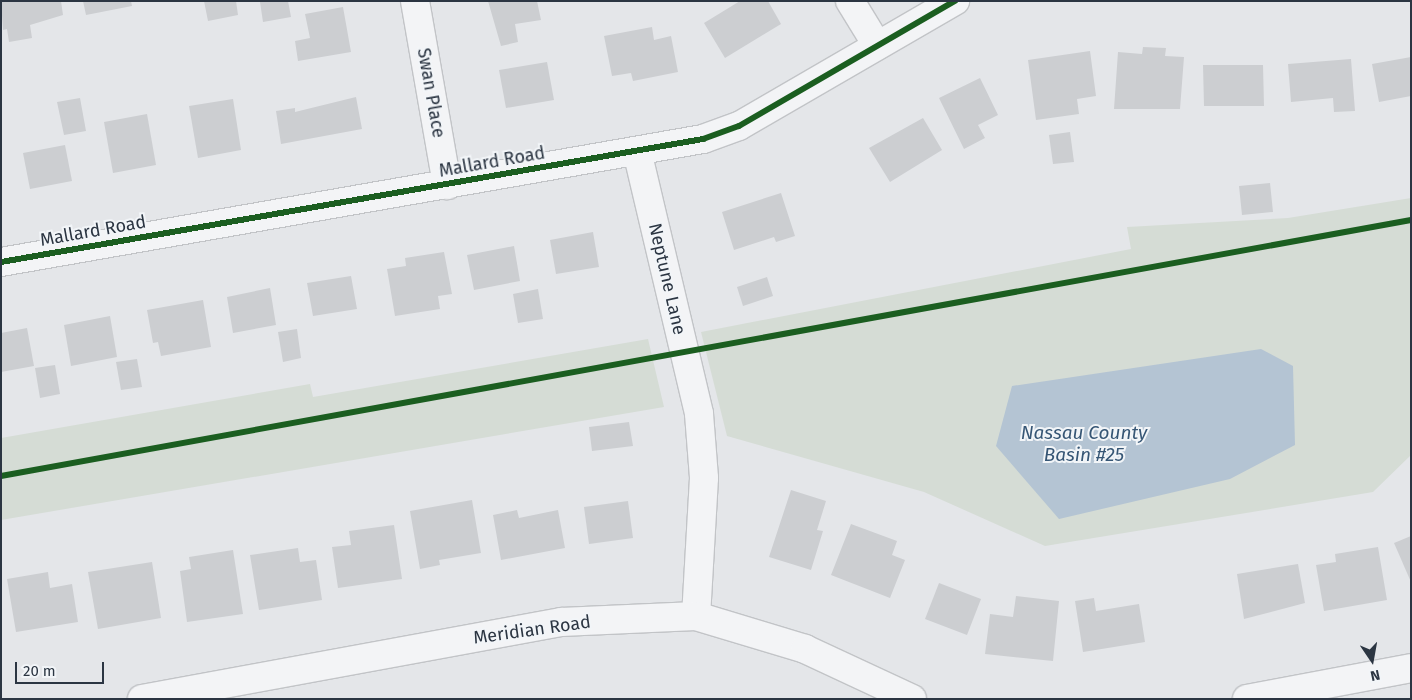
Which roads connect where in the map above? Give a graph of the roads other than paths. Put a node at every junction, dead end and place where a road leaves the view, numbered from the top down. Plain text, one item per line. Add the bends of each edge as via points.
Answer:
1 (415, 1) edge
2 (850, 1) edge
3 (955, 1) edge
4 (877, 45) junction
5 (638, 151) junction
6 (447, 185) junction
7 (1, 262) edge
8 (696, 616) junction
9 (1411, 668) edge
10 (142, 699) edge
11 (912, 699) edge
12 (1247, 699) edge

1 - 6 street, Swan Place
2 - 4 street
3 - 4 street, Mallard Road
4 - 5 street, Mallard Road via 739,126 703,139
5 - 6 street, Mallard Road
5 - 8 street, Neptune Lane via 699,414 704,478
6 - 7 street, Mallard Road
8 - 10 street, Meridian Road via 561,622
8 - 11 street, Meridian Road via 805,649
9 - 12 street

